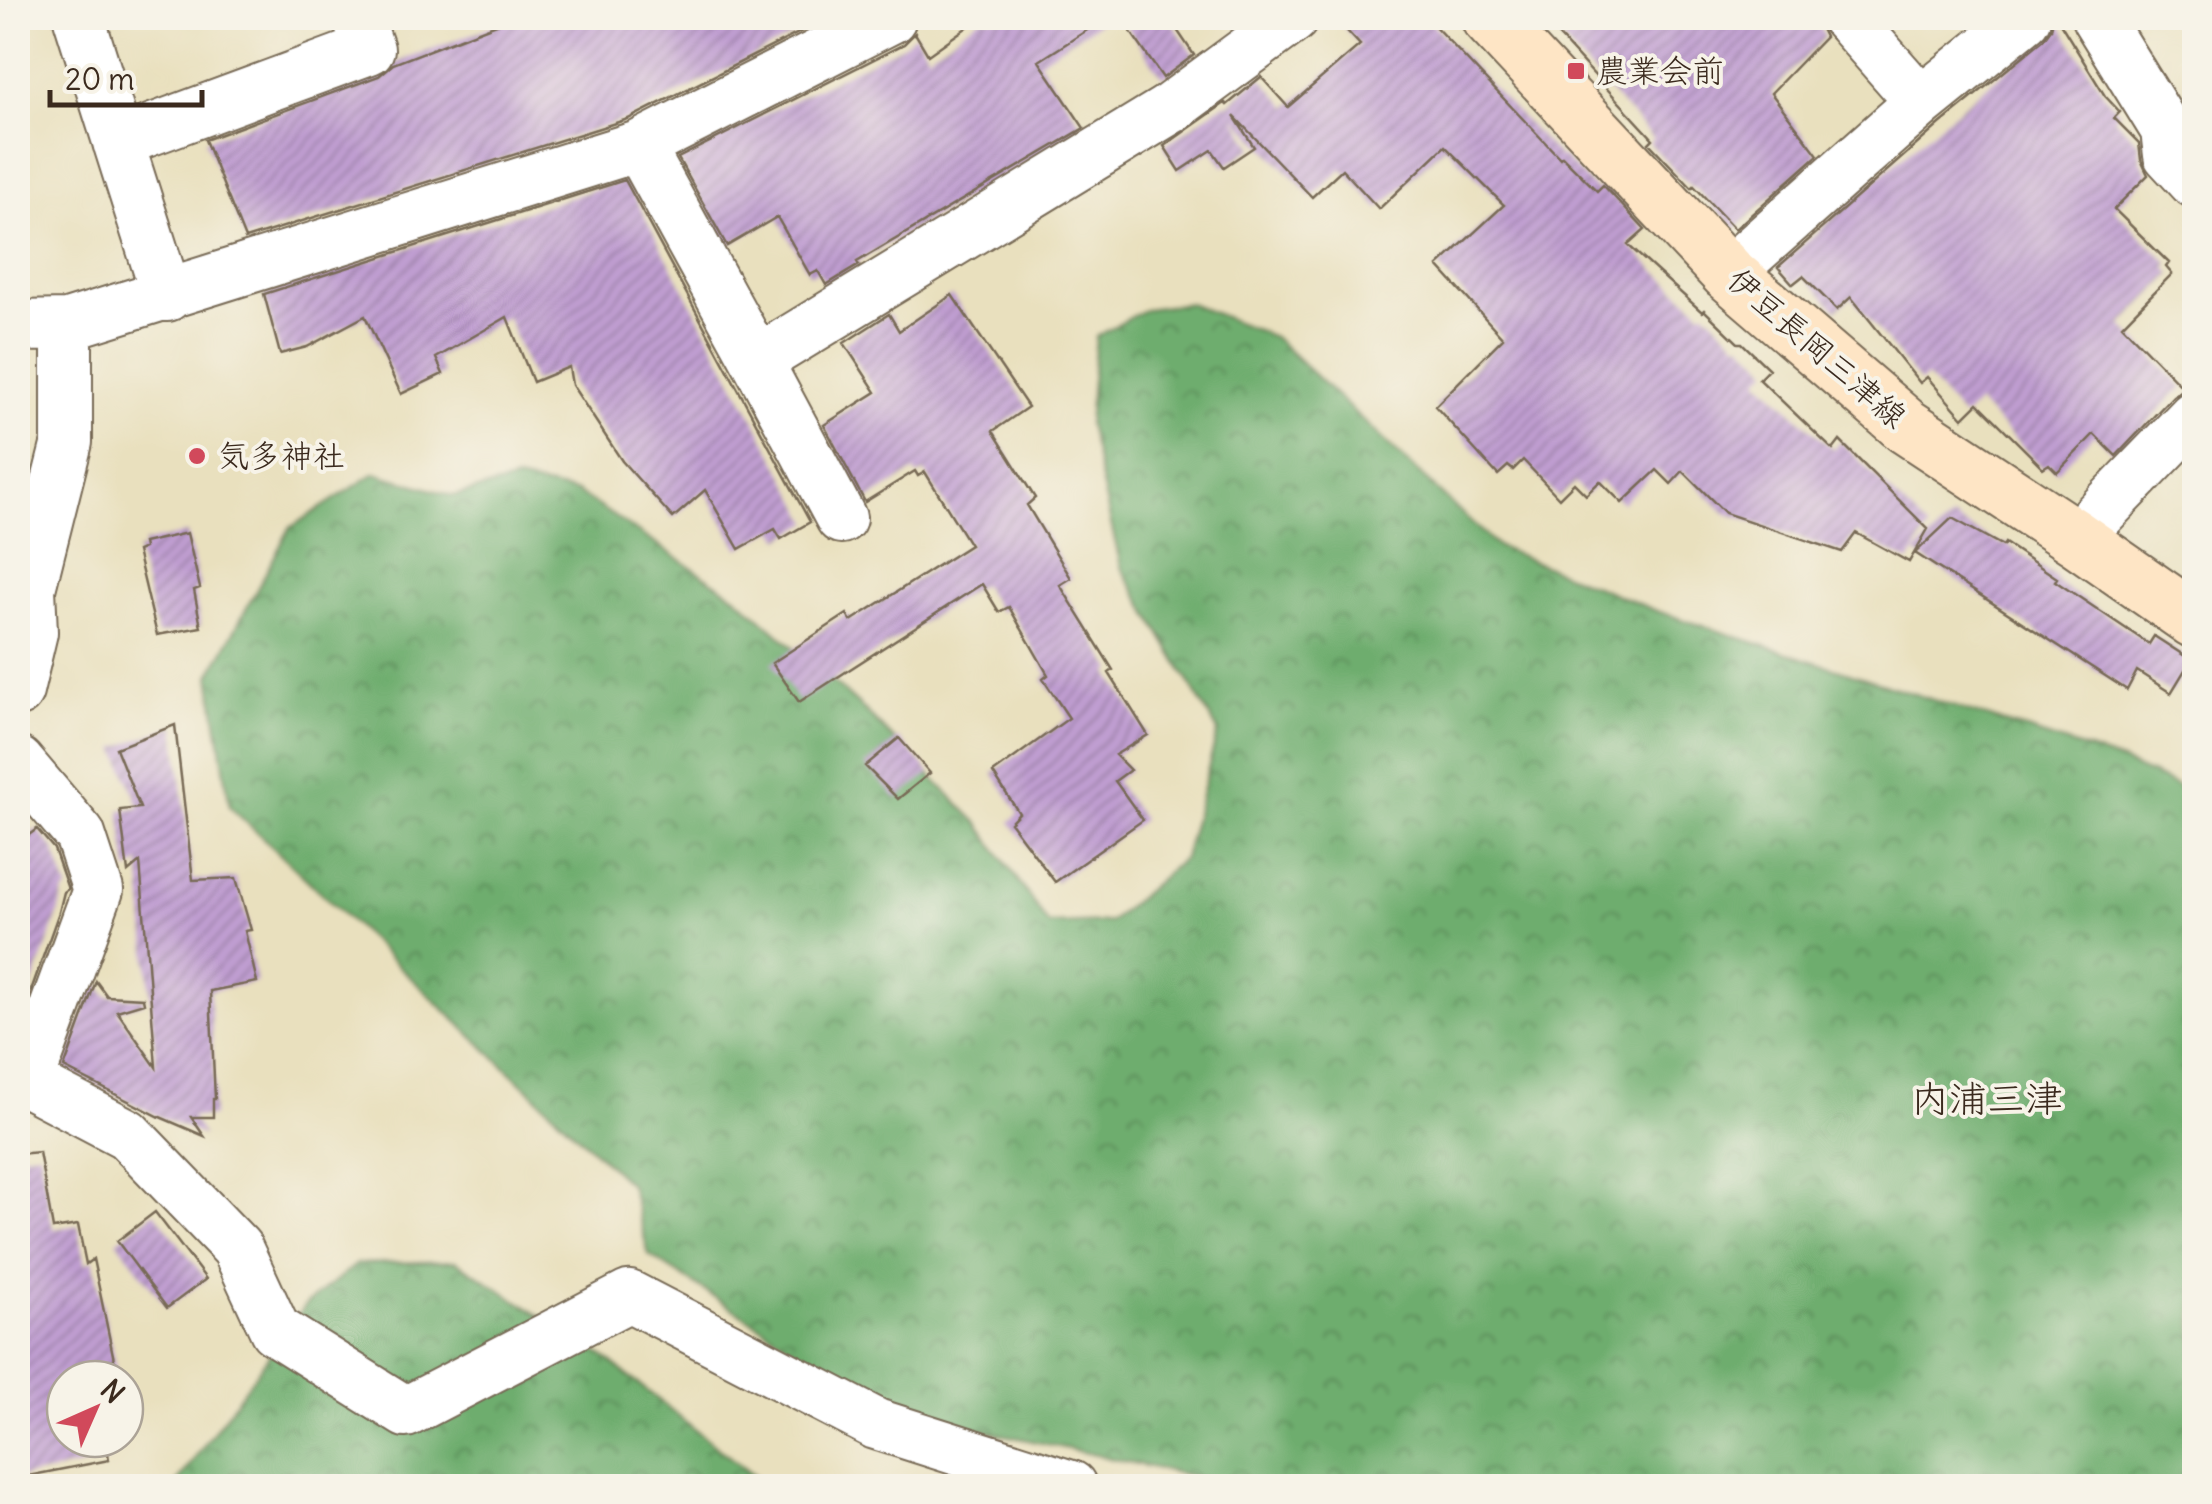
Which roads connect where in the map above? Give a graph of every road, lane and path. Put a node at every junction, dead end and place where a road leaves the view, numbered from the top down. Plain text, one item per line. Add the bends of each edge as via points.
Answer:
1 (79, 18) edge
2 (358, 18) edge
3 (890, 18) edge
4 (1293, 18) edge
5 (1489, 18) edge
6 (1847, 18) edge
7 (2025, 18) edge
8 (2097, 18) edge
9 (1921, 102) junction
10 (118, 142) junction
11 (2184, 145) edge
12 (639, 146) junction
13 (1728, 273) junction
14 (167, 296) junction
15 (67, 325) junction
16 (18, 326) edge
17 (756, 361) junction
18 (2194, 416) edge
19 (841, 518) dead end
20 (2076, 538) junction
21 (2194, 620) edge
22 (18, 691) edge
23 (18, 762) edge
24 (23, 1083) edge
25 (1071, 1486) edge

1 - 10 street
2 - 10 street via 369,48
3 - 12 street
4 - 17 street via 1168,110
5 - 13 main road, 伊豆長岡三津線
6 - 9 street
7 - 9 street
8 - 11 street
9 - 13 street
10 - 14 street
12 - 14 street
12 - 17 street
13 - 20 main road, 伊豆長岡三津線 via 1906,426
14 - 15 street
15 - 16 street
15 - 22 street via 67,442 30,588 32,632
17 - 19 street
18 - 20 street
20 - 21 main road, 伊豆長岡三津線
23 - 24 street via 80,835 98,890
24 - 25 street via 127,1134 237,1248 274,1330 406,1412 629,1296 876,1424

